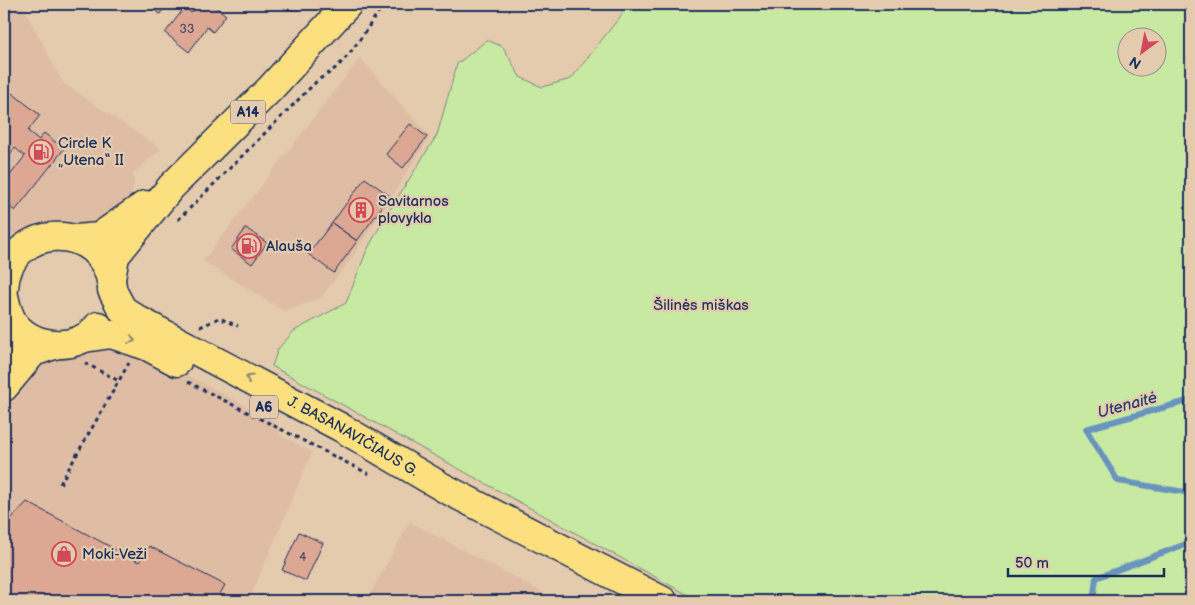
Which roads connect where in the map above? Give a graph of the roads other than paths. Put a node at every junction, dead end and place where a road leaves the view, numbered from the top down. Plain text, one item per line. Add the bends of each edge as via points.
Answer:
1 (348, 4) edge
2 (171, 187) junction
3 (76, 239) junction
4 (31, 243) junction
5 (4, 246) edge
6 (111, 284) junction
7 (5, 299) edge
8 (54, 345) junction
9 (83, 349) junction
10 (4, 352) edge
11 (4, 387) edge
12 (444, 488) junction
13 (663, 601) edge

1 - 2 main road, A14 via 264,95
2 - 3 main road, A14 via 98,237
2 - 6 main road, A14 via 115,256
3 - 4 main road via 60,236
3 - 6 main road via 98,254 106,266
4 - 5 main road
4 - 7 main road via 10,264
6 - 9 main road via 105,318
12 -> 6 main road, J. BASANAVIČIAUS G. / A6 via 340,427 138,320 122,309
7 - 8 main road via 16,325 40,342
7 - 10 main road via 9,338
8 - 9 main road via 70,343
8 - 11 main road via 33,352
9 -> 12 main road, J. BASANAVIČIAUS G. / A6 via 111,334 147,346 332,443
12 - 13 main road, J. BASANAVIČIAUS G. / A6

